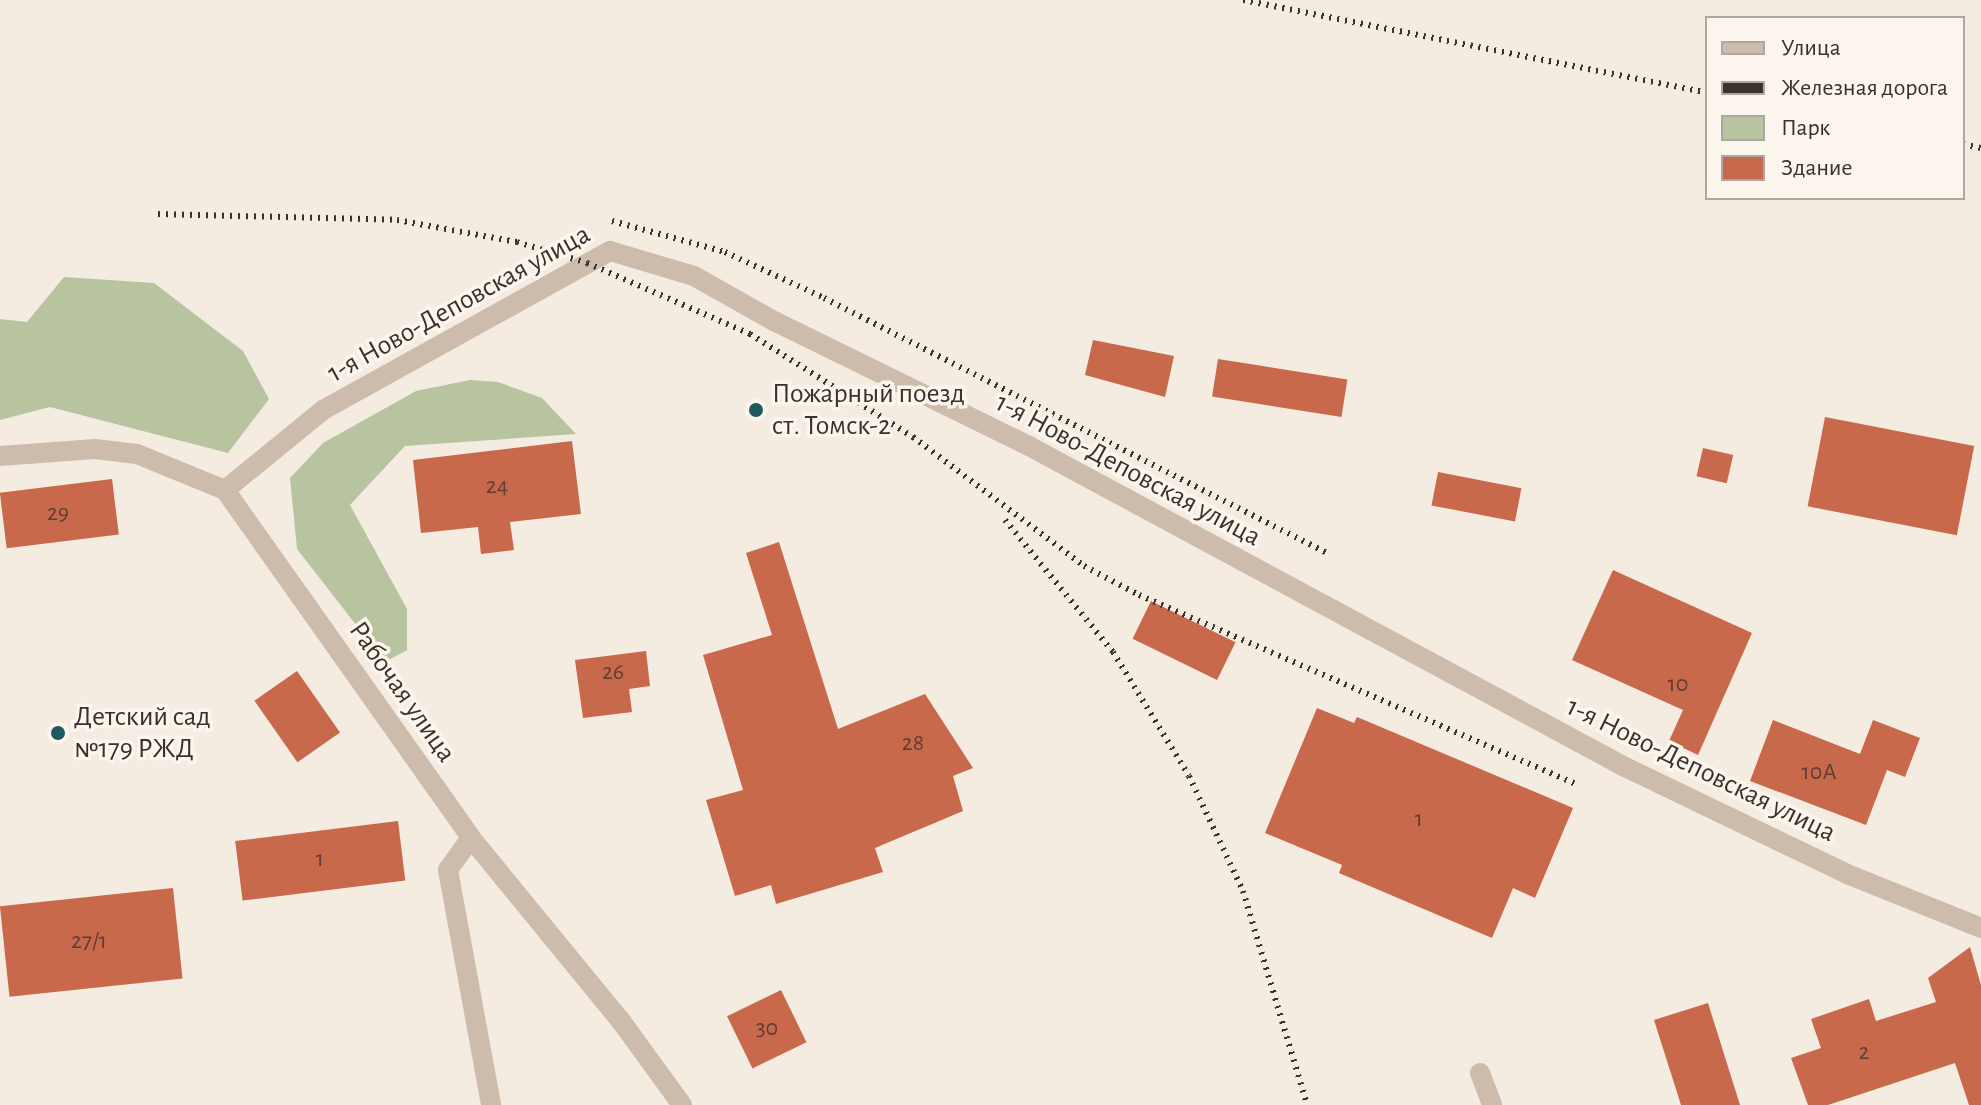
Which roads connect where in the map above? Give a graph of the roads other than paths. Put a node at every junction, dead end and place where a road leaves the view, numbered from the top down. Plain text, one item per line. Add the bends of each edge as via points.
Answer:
1 (0, 456) edge
2 (225, 490) junction
3 (471, 838) junction
4 (1981, 928) edge
5 (1480, 1073) dead end
6 (491, 1105) edge
7 (682, 1105) edge
8 (1492, 1105) edge

1 - 2 street via 95,449 137,454
2 - 3 street, Рабочая улица
2 - 4 street, 1-я Ново-Деповская улица via 323,410 610,251 694,276 1029,446 1623,766 1847,874
3 - 6 street via 448,870
3 - 7 street, Рабочая улица via 621,1021
5 - 8 street

